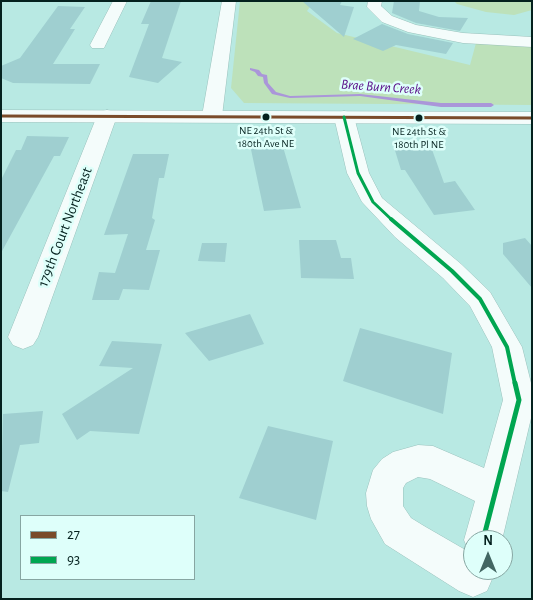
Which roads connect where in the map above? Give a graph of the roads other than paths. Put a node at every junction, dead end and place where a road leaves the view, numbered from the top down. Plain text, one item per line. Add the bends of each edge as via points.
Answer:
1 (120, 1) edge
2 (229, 1) edge
3 (375, 1) edge
4 (532, 42) edge
5 (98, 44) dead end
6 (1, 116) edge
7 (107, 116) junction
8 (212, 116) junction
9 (344, 117) junction
10 (532, 118) edge
11 (23, 337) dead end
12 (496, 492) junction
13 (485, 530) edge
14 (463, 566) edge

1 - 5 street
2 - 8 street
3 - 4 street via 374,7 387,20 413,29 435,34
6 - 7 street
7 - 8 street
7 - 11 street, 179th Court Northeast
8 - 9 street
9 - 10 street
9 - 12 street via 358,173 373,202 480,299 507,347 519,400
12 - 13 street
12 - 14 street via 433,463 418,461 394,471 386,482 385,506 398,531

